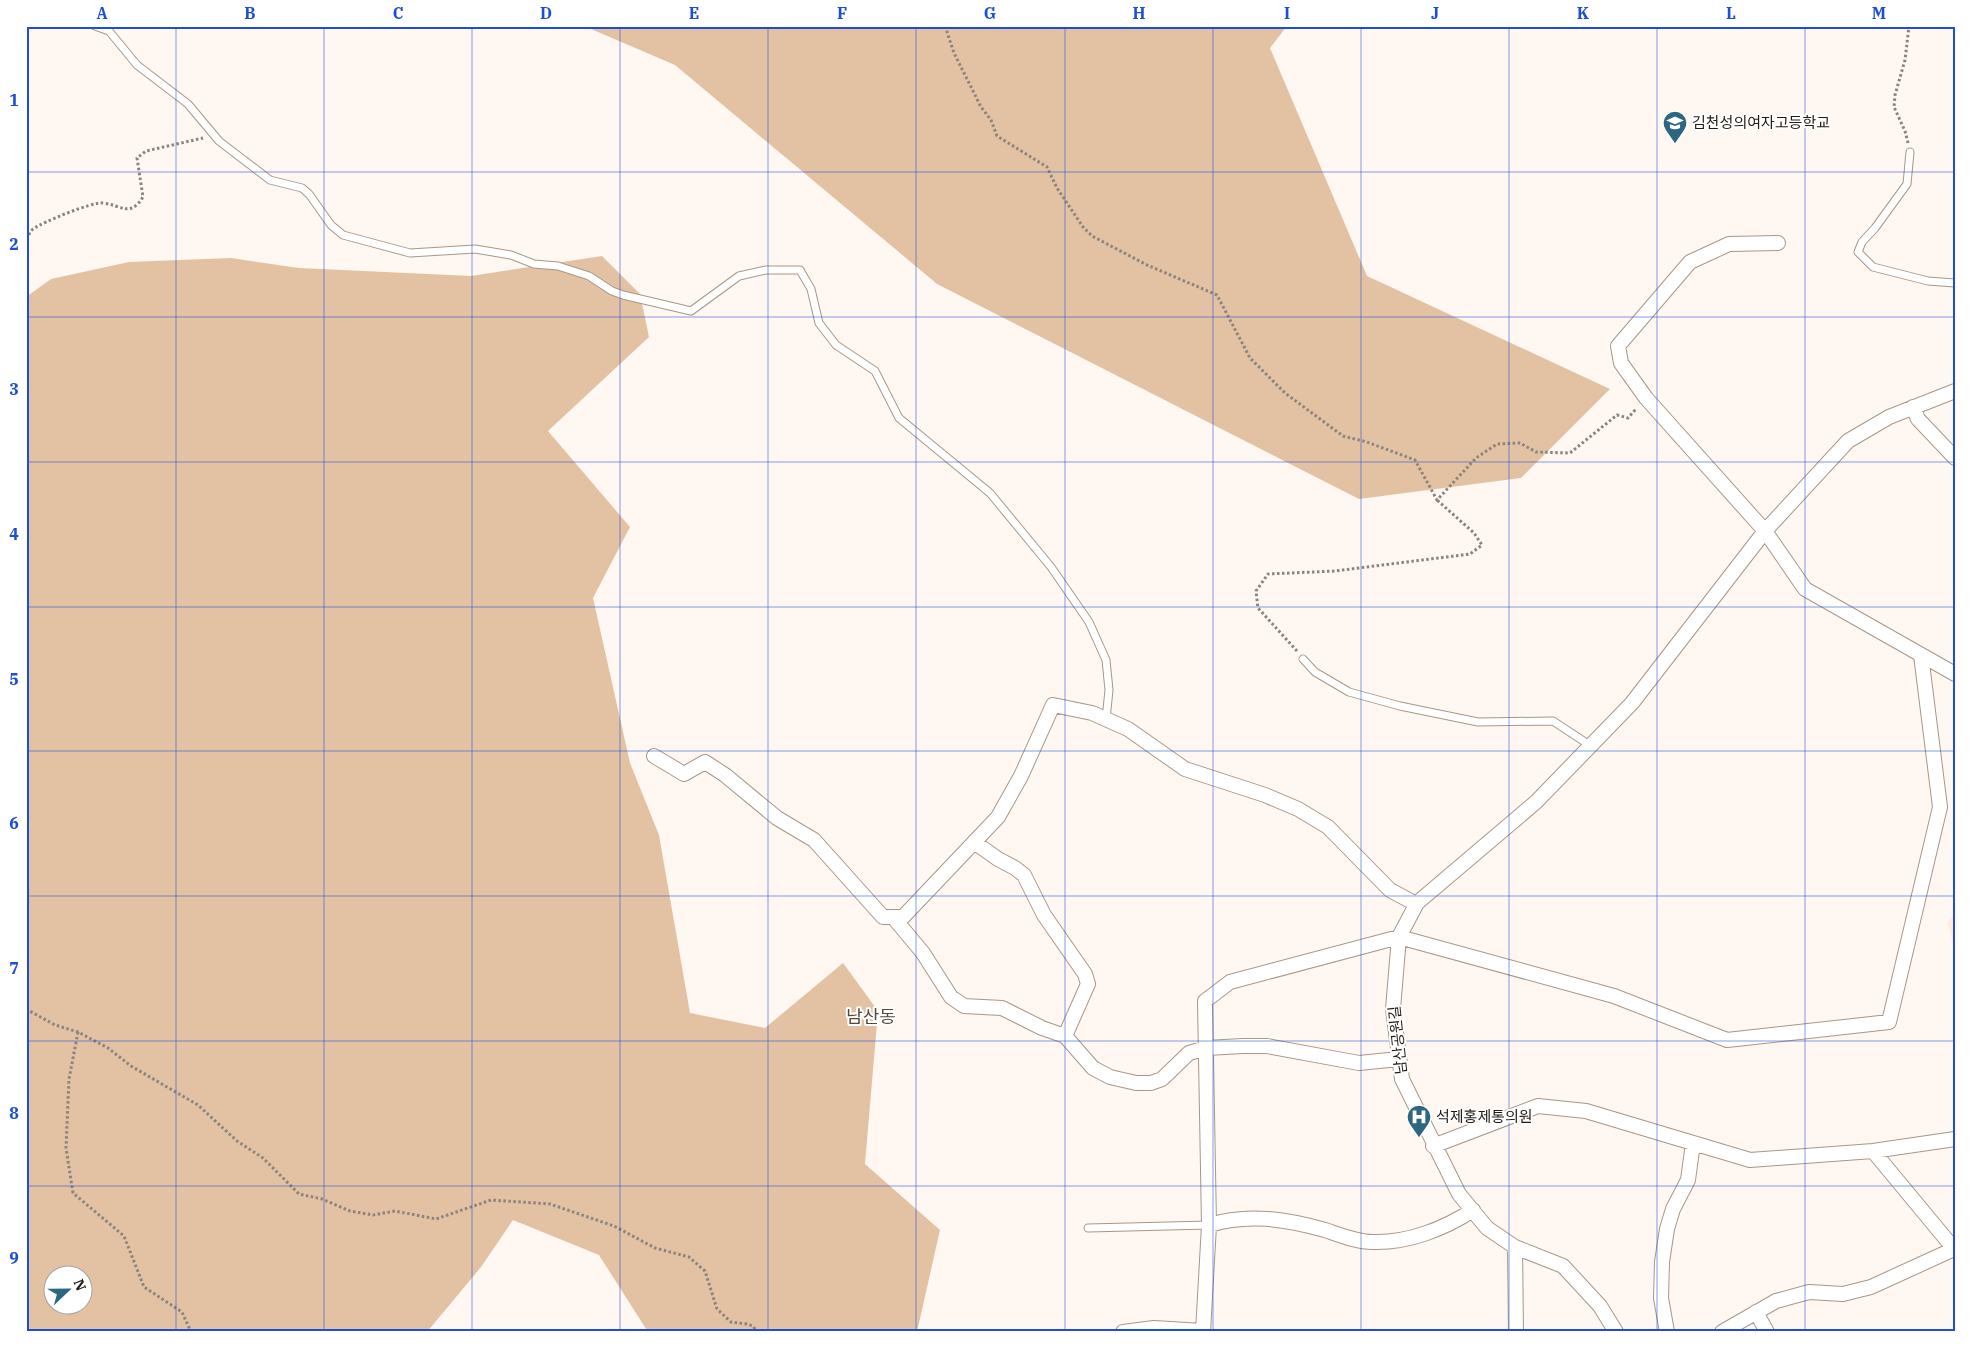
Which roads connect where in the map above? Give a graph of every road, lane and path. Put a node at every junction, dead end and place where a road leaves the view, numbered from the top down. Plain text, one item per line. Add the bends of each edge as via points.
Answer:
1 (95, 26) edge
2 (945, 26) edge
3 (1909, 26) edge
4 (210, 128) junction
5 (1910, 152) joint
6 (26, 239) edge
7 (1778, 243) dead end
8 (1955, 283) edge
9 (1955, 391) edge
10 (1646, 398) junction
11 (1913, 407) junction
12 (1955, 458) edge
13 (1437, 500) junction
14 (1765, 531) junction
15 (1921, 655) junction
16 (1303, 659) joint
17 (1955, 674) edge
18 (1106, 719) junction
19 (1591, 747) junction
20 (654, 756) dead end
21 (974, 842) junction
22 (1416, 904) junction
23 (893, 917) junction
24 (1399, 937) junction
25 (26, 1009) edge
26 (78, 1032) junction
27 (1065, 1036) junction
28 (1206, 1048) junction
29 (1399, 1060) junction
30 (1955, 1139) edge
31 (1693, 1143) junction
32 (1434, 1146) junction
33 (1873, 1151) junction
34 (1473, 1210) junction
35 (1209, 1225) junction
36 (1088, 1228) dead end
37 (1515, 1248) junction
38 (1954, 1249) edge
39 (1756, 1312) junction
40 (1203, 1331) edge
41 (191, 1332) edge
42 (758, 1332) edge
43 (1123, 1332) edge
44 (1516, 1332) edge
45 (1616, 1332) edge
46 (1667, 1332) edge
47 (1722, 1332) edge
48 (1767, 1332) edge

1 - 4 lane via 108,32 137,65 188,104
2 - 13 path via 954,53 998,136 1047,167 1057,188 1092,236 1147,265 1217,295 1250,358 1285,393 1343,436 1415,460
3 - 5 path via 1894,107
4 - 6 path via 207,136 197,141 146,151 137,158 143,196 138,205 125,210 102,203 68,213 32,230
4 - 18 lane via 219,141 270,180 302,188 331,225 355,240 410,253 474,249 511,255 534,264 558,266 589,276 622,295 691,311 739,276 766,270 800,270 811,290 819,323 836,344 875,371 899,418 990,493 1051,567 1089,622 1106,660 1109,690
5 - 8 lane via 1907,184 1862,242 1858,252 1873,267 1928,281
7 - 10 street via 1729,244 1690,262 1618,346 1621,363
9 - 11 street
10 - 13 path via 1628,418 1617,415 1570,453 1536,452 1520,442 1497,444 1476,458
10 - 14 street
11 - 12 street via 1918,419
11 - 14 street via 1848,440
13 - 16 path via 1474,533 1482,545 1470,554 1335,571 1268,574 1256,591 1258,608
14 - 15 street via 1805,589
14 - 19 street via 1632,703
15 - 17 street
15 - 24 street via 1940,807 1889,1022 1727,1040 1614,996
16 - 19 lane via 1315,672 1349,692 1478,722 1553,721
18 - 21 street via 1092,712 1053,705 998,817
18 - 22 street via 1151,744 1184,769 1266,795 1298,809 1328,827 1390,890
19 - 22 street via 1536,802
20 - 23 street via 684,774 705,762 726,775 777,818 814,840 883,917
21 - 23 street via 903,917
21 - 27 street via 1024,875 1040,908 1085,974 1088,984
22 - 24 street, 남산공원길
23 - 27 street via 923,953 950,997 964,1006 1002,1008
24 - 28 street via 1230,982 1205,1001
24 - 29 street, 남산공원길 via 1393,1009
25 - 26 path via 55,1025
26 - 41 path via 69,1079 66,1148 73,1193 124,1236 144,1287 182,1312
26 - 42 path via 198,1105 237,1141 264,1158 299,1194 373,1215 395,1211 436,1219 491,1200 550,1204 614,1226 655,1248 689,1257 706,1271 717,1309 731,1322 754,1326
27 - 28 street via 1093,1068 1110,1077 1136,1083 1162,1079 1189,1053
28 - 29 street via 1267,1046 1359,1063
28 - 35 street
29 - 32 street, 남산공원길 via 1402,1079
30 - 33 street
31 - 32 street via 1586,1111 1538,1106
31 - 33 street via 1750,1160
31 - 46 street via 1688,1180 1673,1209 1664,1253 1660,1290
32 - 34 street, 남산공원길 via 1460,1194
33 - 38 street
34 - 35 street via 1448,1226 1373,1242 1290,1220 1254,1218
34 - 37 street, 남산공원길 via 1487,1228
35 - 36 lane
35 - 40 street
37 - 44 street
37 - 45 street, 남산공원길 via 1564,1266 1600,1306
38 - 39 street via 1870,1288 1843,1294 1809,1292 1776,1301
39 - 47 street
39 - 48 street
40 - 43 street via 1154,1328

